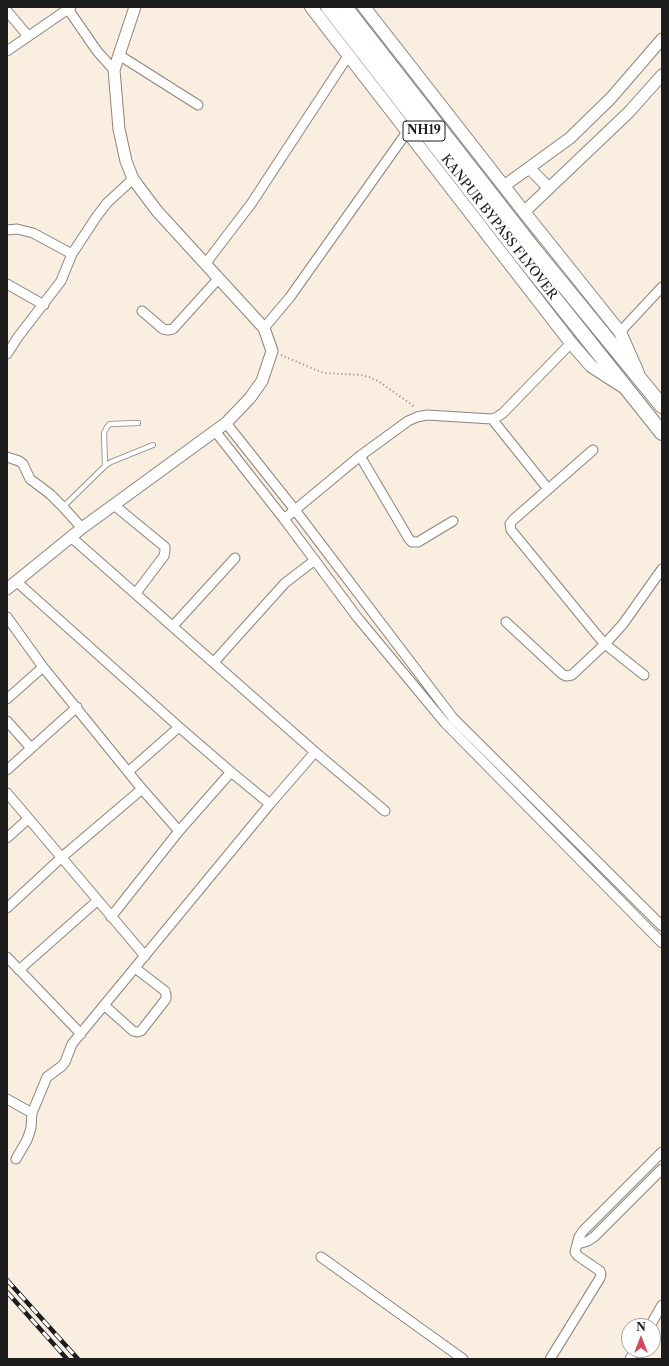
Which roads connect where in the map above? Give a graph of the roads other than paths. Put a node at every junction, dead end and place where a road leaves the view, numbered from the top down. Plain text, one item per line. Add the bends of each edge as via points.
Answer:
1 (135, 7) edge
2 (311, 7) edge
3 (328, 7) edge
4 (345, 7) edge
5 (364, 7) edge
6 (70, 8) edge
7 (7, 11) edge
8 (28, 36) junction
9 (662, 39) edge
10 (7, 51) edge
11 (119, 55) junction
12 (348, 56) junction
13 (114, 70) junction
14 (662, 74) edge
15 (198, 105) dead end
16 (407, 132) junction
17 (529, 168) junction
18 (133, 179) junction
19 (504, 186) junction
20 (549, 188) junction
21 (524, 212) junction
22 (7, 230) edge
23 (72, 254) junction
24 (206, 263) junction
25 (219, 278) junction
26 (7, 284) edge
27 (662, 287) edge
28 (44, 305) junction
29 (142, 311) dead end
30 (264, 328) junction
31 (620, 332) junction
32 (571, 343) junction
33 (7, 353) edge
34 (642, 381) junction
35 (627, 389) junction
36 (662, 406) edge
37 (492, 419) junction
38 (138, 423) dead end
39 (226, 423) junction
40 (215, 431) junction
41 (662, 433) edge
42 (153, 445) dead end
43 (593, 450) dead end
44 (360, 456) junction
45 (7, 457) edge
46 (105, 466) junction
47 (548, 489) junction
48 (114, 505) junction
49 (63, 507) junction
50 (295, 510) junction
51 (284, 519) junction
52 (453, 521) dead end
53 (82, 528) junction
54 (71, 537) junction
55 (235, 558) dead end
56 (315, 560) junction
57 (662, 569) edge
58 (17, 582) junction
59 (7, 589) edge
60 (136, 593) junction
61 (7, 617) edge
62 (506, 622) dead end
63 (173, 626) junction
64 (605, 644) junction
65 (214, 662) junction
66 (44, 667) junction
67 (644, 675) dead end
68 (7, 700) edge
69 (77, 707) junction
70 (7, 721) edge
71 (179, 727) junction
72 (31, 748) junction
73 (315, 752) junction
74 (7, 770) edge
75 (128, 772) junction
76 (231, 772) junction
77 (142, 789) junction
78 (7, 793) edge
79 (270, 804) junction
80 (385, 811) dead end
81 (28, 819) junction
82 (179, 831) junction
83 (7, 838) edge
84 (62, 857) junction
85 (97, 901) junction
86 (7, 908) edge
87 (111, 917) junction
88 (662, 926) edge
89 (662, 944) edge
90 (145, 956) junction
91 (7, 957) edge
92 (135, 968) junction
93 (19, 970) junction
94 (104, 1005) junction
95 (81, 1034) junction
96 (7, 1099) edge
97 (32, 1113) junction
98 (662, 1152) edge
99 (16, 1159) dead end
100 (662, 1169) edge
101 (578, 1244) junction
102 (321, 1257) dead end
103 (662, 1306) edge
104 (655, 1318) edge
105 (463, 1359) edge
106 (550, 1359) edge

1 - 11 street
2 - 12 main road
3 - 35 highway, KANPUR BYPASS FLYOVER / NH19
4 - 34 highway, KANPUR BYPASS FLYOVER / NH19 via 533,248
5 - 19 main road
6 - 8 street
6 - 13 street via 97,51
7 - 8 street
8 - 10 street
9 - 17 street via 611,98 575,132
11 - 13 street
11 - 15 street
12 - 16 main road
12 - 24 street via 251,204
13 - 18 street via 119,129
14 - 20 street via 629,112
16 - 30 street via 290,298
16 - 32 main road
17 - 19 street
17 - 20 street
18 - 23 street via 106,203
18 - 24 street via 157,210
19 - 21 main road
20 - 21 street
21 - 31 main road
22 - 23 street via 33,232
23 - 28 street via 65,274
24 - 25 street
25 - 29 street via 173,329 163,329
25 - 30 street
26 - 28 street
27 - 31 street
28 - 33 street
30 - 39 street via 272,351 262,381
31 - 34 main road
32 - 35 main road via 591,366
32 - 37 street via 503,413
34 - 36 highway, NH19
35 - 41 highway, NH19
37 - 44 street via 427,415 417,417
37 - 47 street
38 - 46 lane via 110,424 106,427
39 - 40 street
39 - 50 street
40 - 48 street
40 - 51 street
42 - 46 lane
43 - 47 street
44 - 50 street
44 - 52 street via 412,542 418,542
45 - 49 street via 23,464 30,479
46 - 49 lane
47 - 64 street via 513,520 510,524 511,530
48 - 53 street
48 - 60 street via 165,546 164,556
49 - 53 street
50 - 51 street
50 - 88 street via 453,718
51 - 56 street
53 - 54 street
54 - 58 street
54 - 60 street
55 - 63 street
56 - 65 street via 277,591
56 - 89 street via 357,617 445,723
57 - 64 street via 623,624
58 - 59 street
58 - 71 street
60 - 63 street
61 - 66 street
62 - 64 street via 566,676 576,672
63 - 65 street
64 - 67 street
65 - 73 street
66 - 68 street
66 - 69 street
69 - 72 street
69 - 75 street
70 - 72 street
71 - 75 street
71 - 76 street
72 - 74 street
73 - 79 street
73 - 80 street
75 - 77 street
76 - 79 street
76 - 82 street
77 - 82 street
77 - 84 street
78 - 81 street
79 - 90 street
81 - 83 street
81 - 84 street
82 - 87 street
84 - 85 street
84 - 86 street
85 - 87 street
85 - 93 street
87 - 90 street
90 - 92 street
91 - 93 street
92 - 94 street
92 - 94 street via 166,995 166,999 141,1031 133,1031
93 - 95 street
94 - 95 street
95 - 97 street via 72,1044 66,1062 45,1080
96 - 97 street
97 - 99 street via 29,1134
98 - 101 street via 583,1231
100 - 101 street via 594,1237
101 - 106 street via 575,1252 578,1256 600,1270 601,1274
102 - 105 street
103 - 104 street

